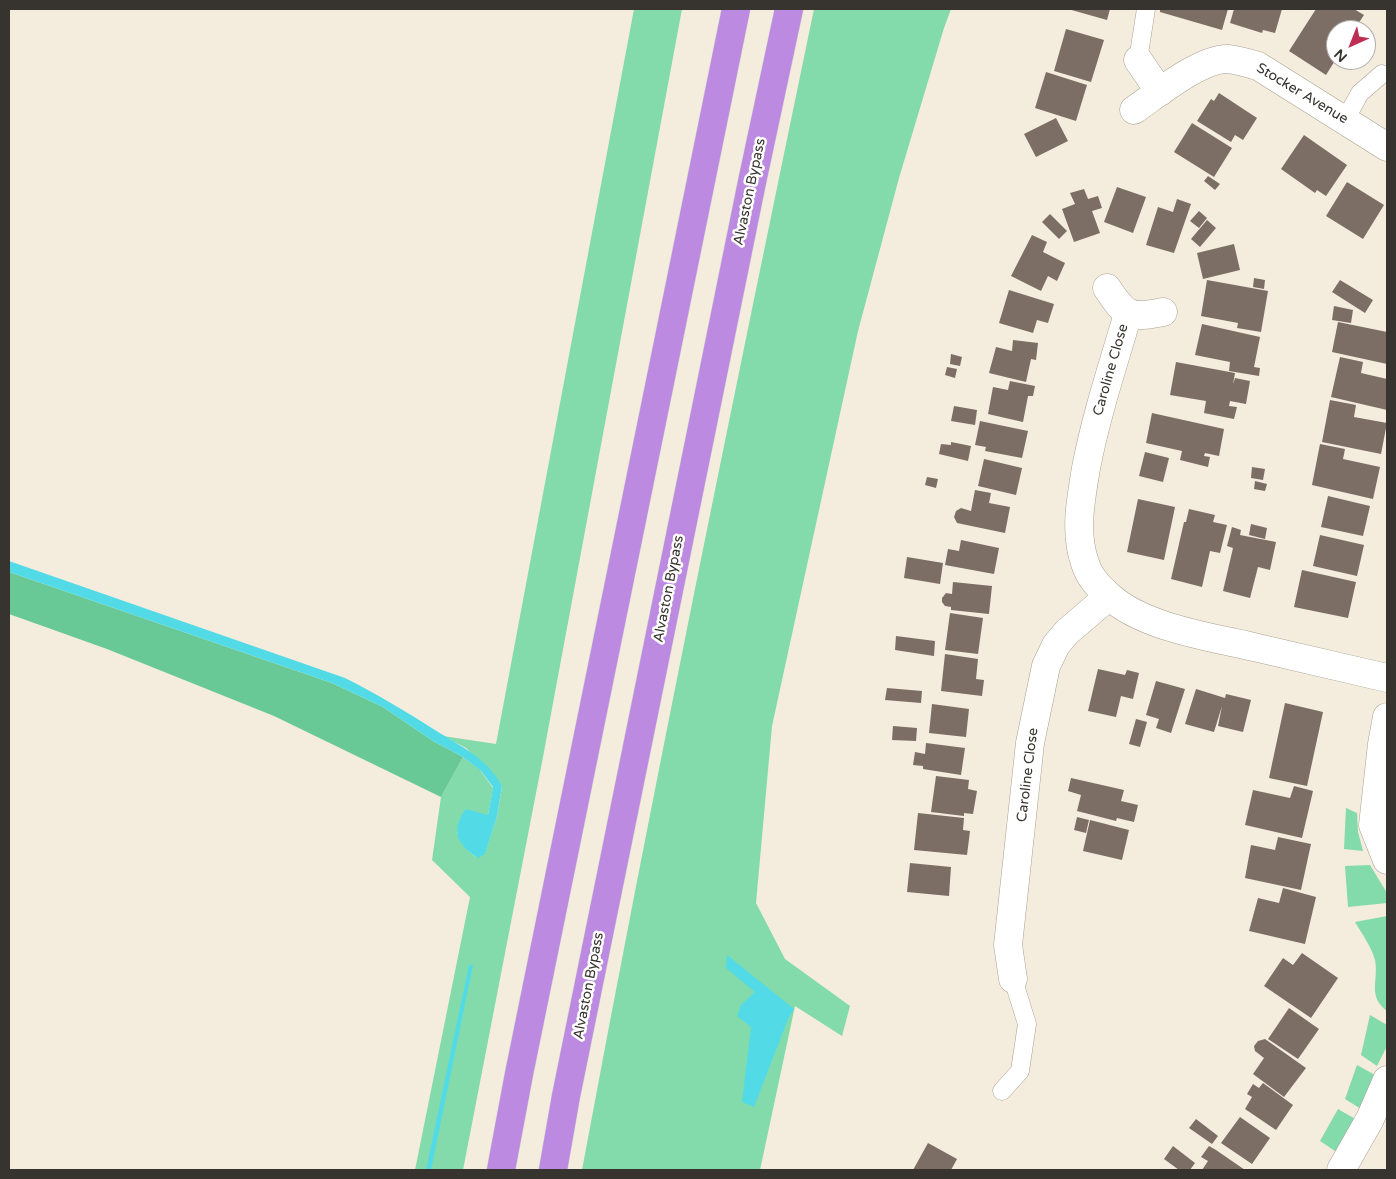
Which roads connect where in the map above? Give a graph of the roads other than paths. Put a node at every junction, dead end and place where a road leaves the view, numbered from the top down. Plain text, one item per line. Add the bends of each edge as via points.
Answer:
1 (789, 9) edge
2 (1146, 9) edge
3 (736, 10) edge
4 (1138, 60) joint
5 (1382, 74) dead end
6 (1160, 92) junction
7 (1134, 110) dead end
8 (1345, 120) junction
9 (1387, 147) edge
10 (1106, 288) dead end
11 (1163, 312) dead end
12 (1128, 314) junction
13 (1109, 596) junction
14 (1387, 678) edge
15 (1387, 717) edge
16 (1387, 860) edge
17 (1013, 979) joint
18 (1387, 1080) edge
19 (1002, 1091) dead end
20 (502, 1170) edge
21 (553, 1170) edge
22 (1341, 1170) edge

1 - 21 highway, Alvaston Bypass
2 - 4 lane
3 - 20 highway
4 - 6 street
5 - 8 lane via 1360,93
6 - 7 street, Stocker Avenue
6 - 8 street, Stocker Avenue via 1214,62 1226,59 1242,61 1258,66
8 - 9 street, Stocker Avenue
10 - 12 street, Caroline Close
11 - 12 street, Caroline Close via 1145,316
12 - 13 street, Caroline Close via 1104,390 1079,520 1087,569
13 - 14 street, Caroline Close via 1135,615 1179,630
13 - 17 street, Caroline Close via 1067,632 1056,645 1046,666 1030,743 1008,944
15 - 16 street via 1373,825
17 - 19 lane via 1026,1024 1020,1071
18 - 22 street via 1370,1119

